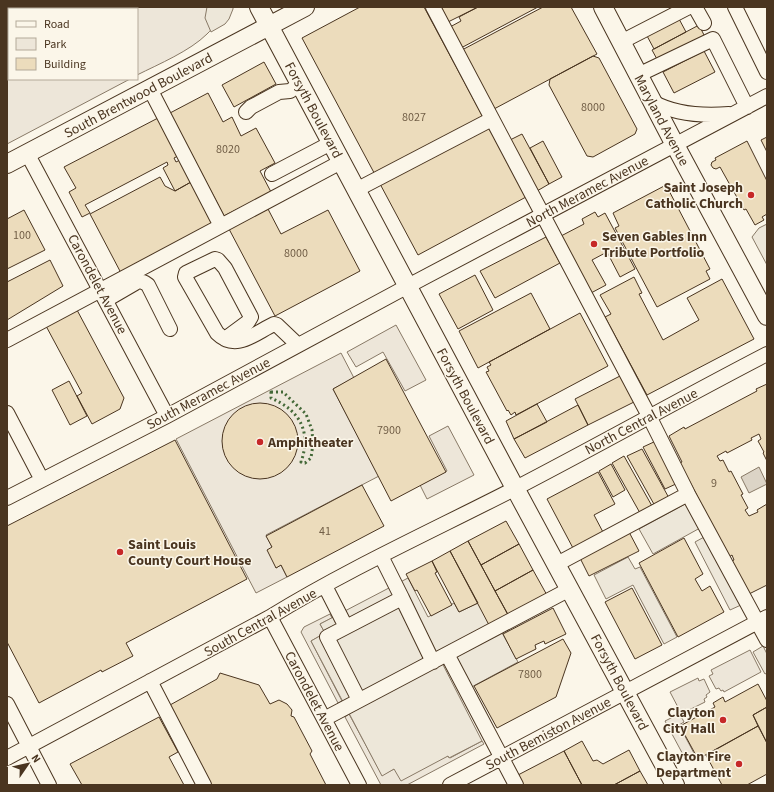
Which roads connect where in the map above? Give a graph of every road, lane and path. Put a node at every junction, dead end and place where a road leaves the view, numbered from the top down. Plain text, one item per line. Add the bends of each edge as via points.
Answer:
1 (259, 7) edge
2 (305, 7) edge
3 (433, 7) edge
4 (603, 7) edge
5 (689, 7) edge
6 (695, 7) edge
7 (735, 7) edge
8 (704, 23) dead end
9 (269, 26) junction
10 (621, 42) junction
11 (767, 72) edge
12 (638, 75) junction
13 (295, 88) junction
14 (150, 89) junction
15 (767, 96) edge
16 (653, 102) junction
17 (748, 107) junction
18 (248, 114) dead end
19 (733, 114) junction
20 (492, 119) junction
21 (331, 142) junction
22 (675, 145) junction
23 (27, 153) junction
24 (341, 162) junction
25 (7, 164) edge
26 (272, 174) dead end
27 (356, 190) junction
28 (543, 214) junction
29 (221, 226) junction
30 (408, 286) junction
31 (103, 295) junction
32 (767, 316) edge
33 (170, 329) dead end
34 (225, 339) junction
35 (7, 340) edge
36 (298, 345) junction
37 (767, 354) edge
38 (7, 414) edge
39 (168, 416) junction
40 (649, 416) junction
41 (42, 480) junction
42 (515, 488) junction
43 (688, 494) junction
44 (7, 498) edge
45 (381, 556) junction
46 (557, 564) junction
47 (325, 586) junction
48 (570, 589) junction
49 (402, 598) junction
50 (270, 617) junction
51 (762, 620) edge
52 (346, 627) junction
53 (767, 640) edge
54 (447, 654) junction
55 (433, 662) junction
56 (150, 681) junction
57 (626, 693) junction
58 (360, 700) junction
59 (7, 704) edge
60 (324, 718) junction
61 (29, 746) junction
62 (502, 757) junction
63 (7, 758) edge
64 (49, 785) edge
65 (204, 785) edge
66 (359, 785) edge
67 (450, 785) edge
68 (516, 785) edge
69 (675, 785) edge

1 - 9 main road, Forsyth Boulevard
2 - 9 main road, South Brentwood Boulevard
3 - 20 street
4 - 10 main road, Maryland Avenue
5 - 10 street
6 - 8 street
7 - 11 street
9 - 13 main road, Forsyth Boulevard
9 - 14 main road, South Brentwood Boulevard
10 - 12 main road, Maryland Avenue
12 - 16 main road, Maryland Avenue
12 - 17 street via 713,39
13 - 18 street via 280,92 251,107
13 - 21 main road, Forsyth Boulevard
14 - 23 main road, South Brentwood Boulevard
14 - 29 street
15 - 17 street, North Meramec Avenue
16 - 19 street via 684,113
16 - 22 main road, Maryland Avenue
17 - 19 street, North Meramec Avenue
19 - 22 street, North Meramec Avenue
20 - 27 street
20 - 28 street
21 - 24 main road, Forsyth Boulevard
21 - 26 street
22 - 28 street, North Meramec Avenue
22 - 32 main road, Maryland Avenue
23 - 25 main road, South Brentwood Boulevard
23 - 31 street, Carondelet Avenue
24 - 27 main road, Forsyth Boulevard
24 - 29 street
27 - 30 main road, Forsyth Boulevard
28 - 30 street, North Meramec Avenue
28 - 40 street
29 - 31 street
30 - 36 street, South Meramec Avenue
30 - 42 main road, Forsyth Boulevard
31 - 33 street via 137,282 144,282
31 - 35 street
31 - 39 street, Carondelet Avenue
34 - 34 street via 217,333 185,277 186,273 215,259 225,268 251,317
34 - 36 street via 240,342 270,326 277,325
36 - 39 street, South Meramec Avenue
37 - 40 street, North Central Avenue
38 - 41 street
39 - 41 street, South Meramec Avenue
40 - 42 street, North Central Avenue
40 - 43 street
41 - 44 street, South Meramec Avenue
42 - 45 street, South Central Avenue
42 - 46 main road, Forsyth Boulevard
43 - 46 street
43 - 51 street
45 - 47 street, South Central Avenue
45 - 49 street
46 - 48 main road, Forsyth Boulevard
47 - 50 street, South Central Avenue
47 - 52 street
48 - 54 street
48 - 57 main road, Forsyth Boulevard
49 - 52 street
49 - 55 street
50 - 56 street, South Central Avenue
50 - 60 street, Carondelet Avenue
51 - 53 street
51 - 57 street, South Bemiston Avenue
52 - 58 street via 327,637
54 - 55 street
54 - 62 street
55 - 58 street
56 - 61 street, South Central Avenue
56 - 65 street
57 - 62 street, South Bemiston Avenue
57 - 69 main road, Forsyth Boulevard
58 - 60 street
59 - 61 street
60 - 66 street, Carondelet Avenue
61 - 63 street, South Central Avenue
61 - 64 street
62 - 67 street, South Bemiston Avenue
62 - 68 street

